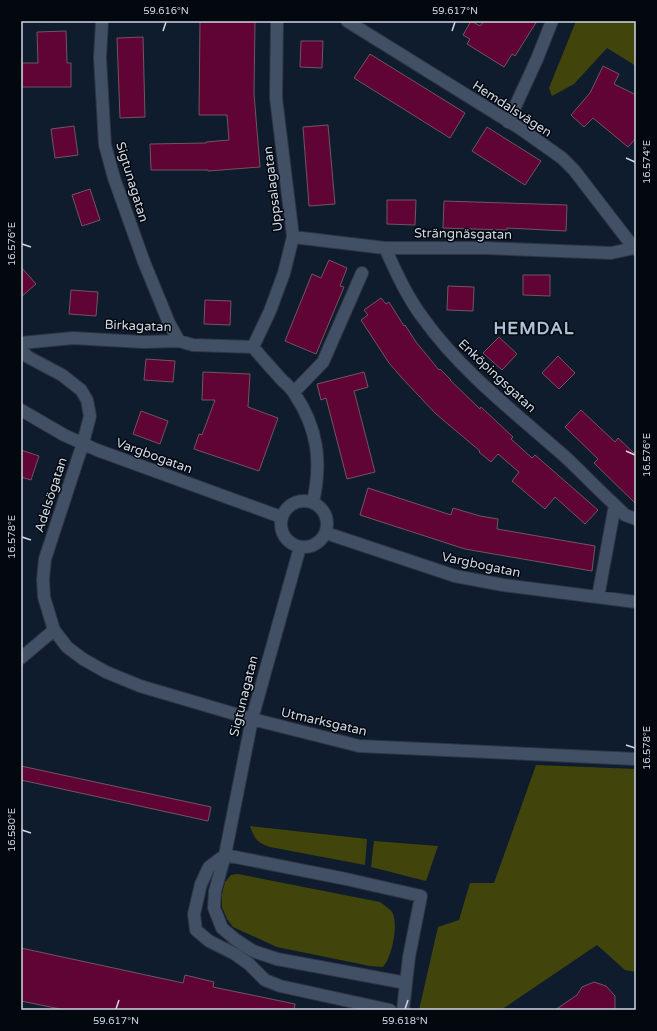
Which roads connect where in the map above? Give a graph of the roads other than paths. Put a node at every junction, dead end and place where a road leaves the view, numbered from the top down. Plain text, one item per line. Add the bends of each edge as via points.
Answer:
1 (102, 21) edge
2 (277, 21) edge
3 (347, 21) edge
4 (552, 21) edge
5 (508, 122) junction
6 (293, 237) junction
7 (385, 248) junction
8 (635, 249) edge
9 (362, 273) dead end
10 (179, 342) junction
11 (21, 343) edge
12 (253, 347) junction
13 (21, 350) edge
14 (294, 392) junction
15 (21, 410) edge
16 (82, 443) junction
17 (313, 502) junction
18 (615, 505) junction
19 (282, 517) junction
20 (636, 518) edge
21 (326, 533) junction
22 (300, 547) junction
23 (598, 597) junction
24 (636, 602) edge
25 (54, 630) junction
26 (21, 658) edge
27 (252, 719) junction
28 (636, 758) edge
29 (225, 855) junction
30 (406, 984) junction
31 (390, 1010) edge
32 (403, 1010) edge

1 - 10 street, Sigtunagatan via 100,58 105,145 141,255
2 - 6 street, Uppsalagatan via 276,98
3 - 5 street, Hemdalsvägen
4 - 5 street
5 - 8 street, Hemdalsvägen via 570,166
6 - 7 street, Strängnäsgatan
6 - 12 street, Uppsalagatan via 270,311
7 - 8 street, Strängnäsgatan via 486,248 611,253
7 - 18 street, Enköpingsgatan via 408,296 448,351 574,464
9 - 14 street via 323,362
10 - 11 street, Birkagatan via 73,338
10 - 12 street, Birkagatan via 193,345
12 - 14 street
13 - 16 street, Adelsögatan via 81,390 87,400 90,416
14 - 17 street via 313,430 317,450
15 - 16 street, Vargbogatan
16 - 19 street, Vargbogatan
16 - 25 street, Adelsögatan via 45,559 44,597
17 - 19 street via 302,501 292,504
17 - 21 street via 322,509 328,526
18 - 20 street, Enköpingsgatan via 625,515
18 - 23 street
19 - 22 street via 281,530 285,539
21 - 22 street via 313,545
21 - 23 street, Vargbogatan via 455,576
22 - 27 street, Sigtunagatan
23 - 24 street, Vargbogatan
25 - 26 street
25 - 27 street, Utmarksgatan via 67,647 82,659 106,672 140,686
27 - 28 street, Utmarksgatan via 359,746
27 - 29 street, Sigtunagatan
29 - 30 street, Sigtunagatan via 215,891 214,908 222,928 236,940 253,951 277,959
29 - 30 street via 421,896
29 - 31 street via 209,867 201,884 194,914 196,930 208,941 235,954 266,980 280,986
30 - 32 street

